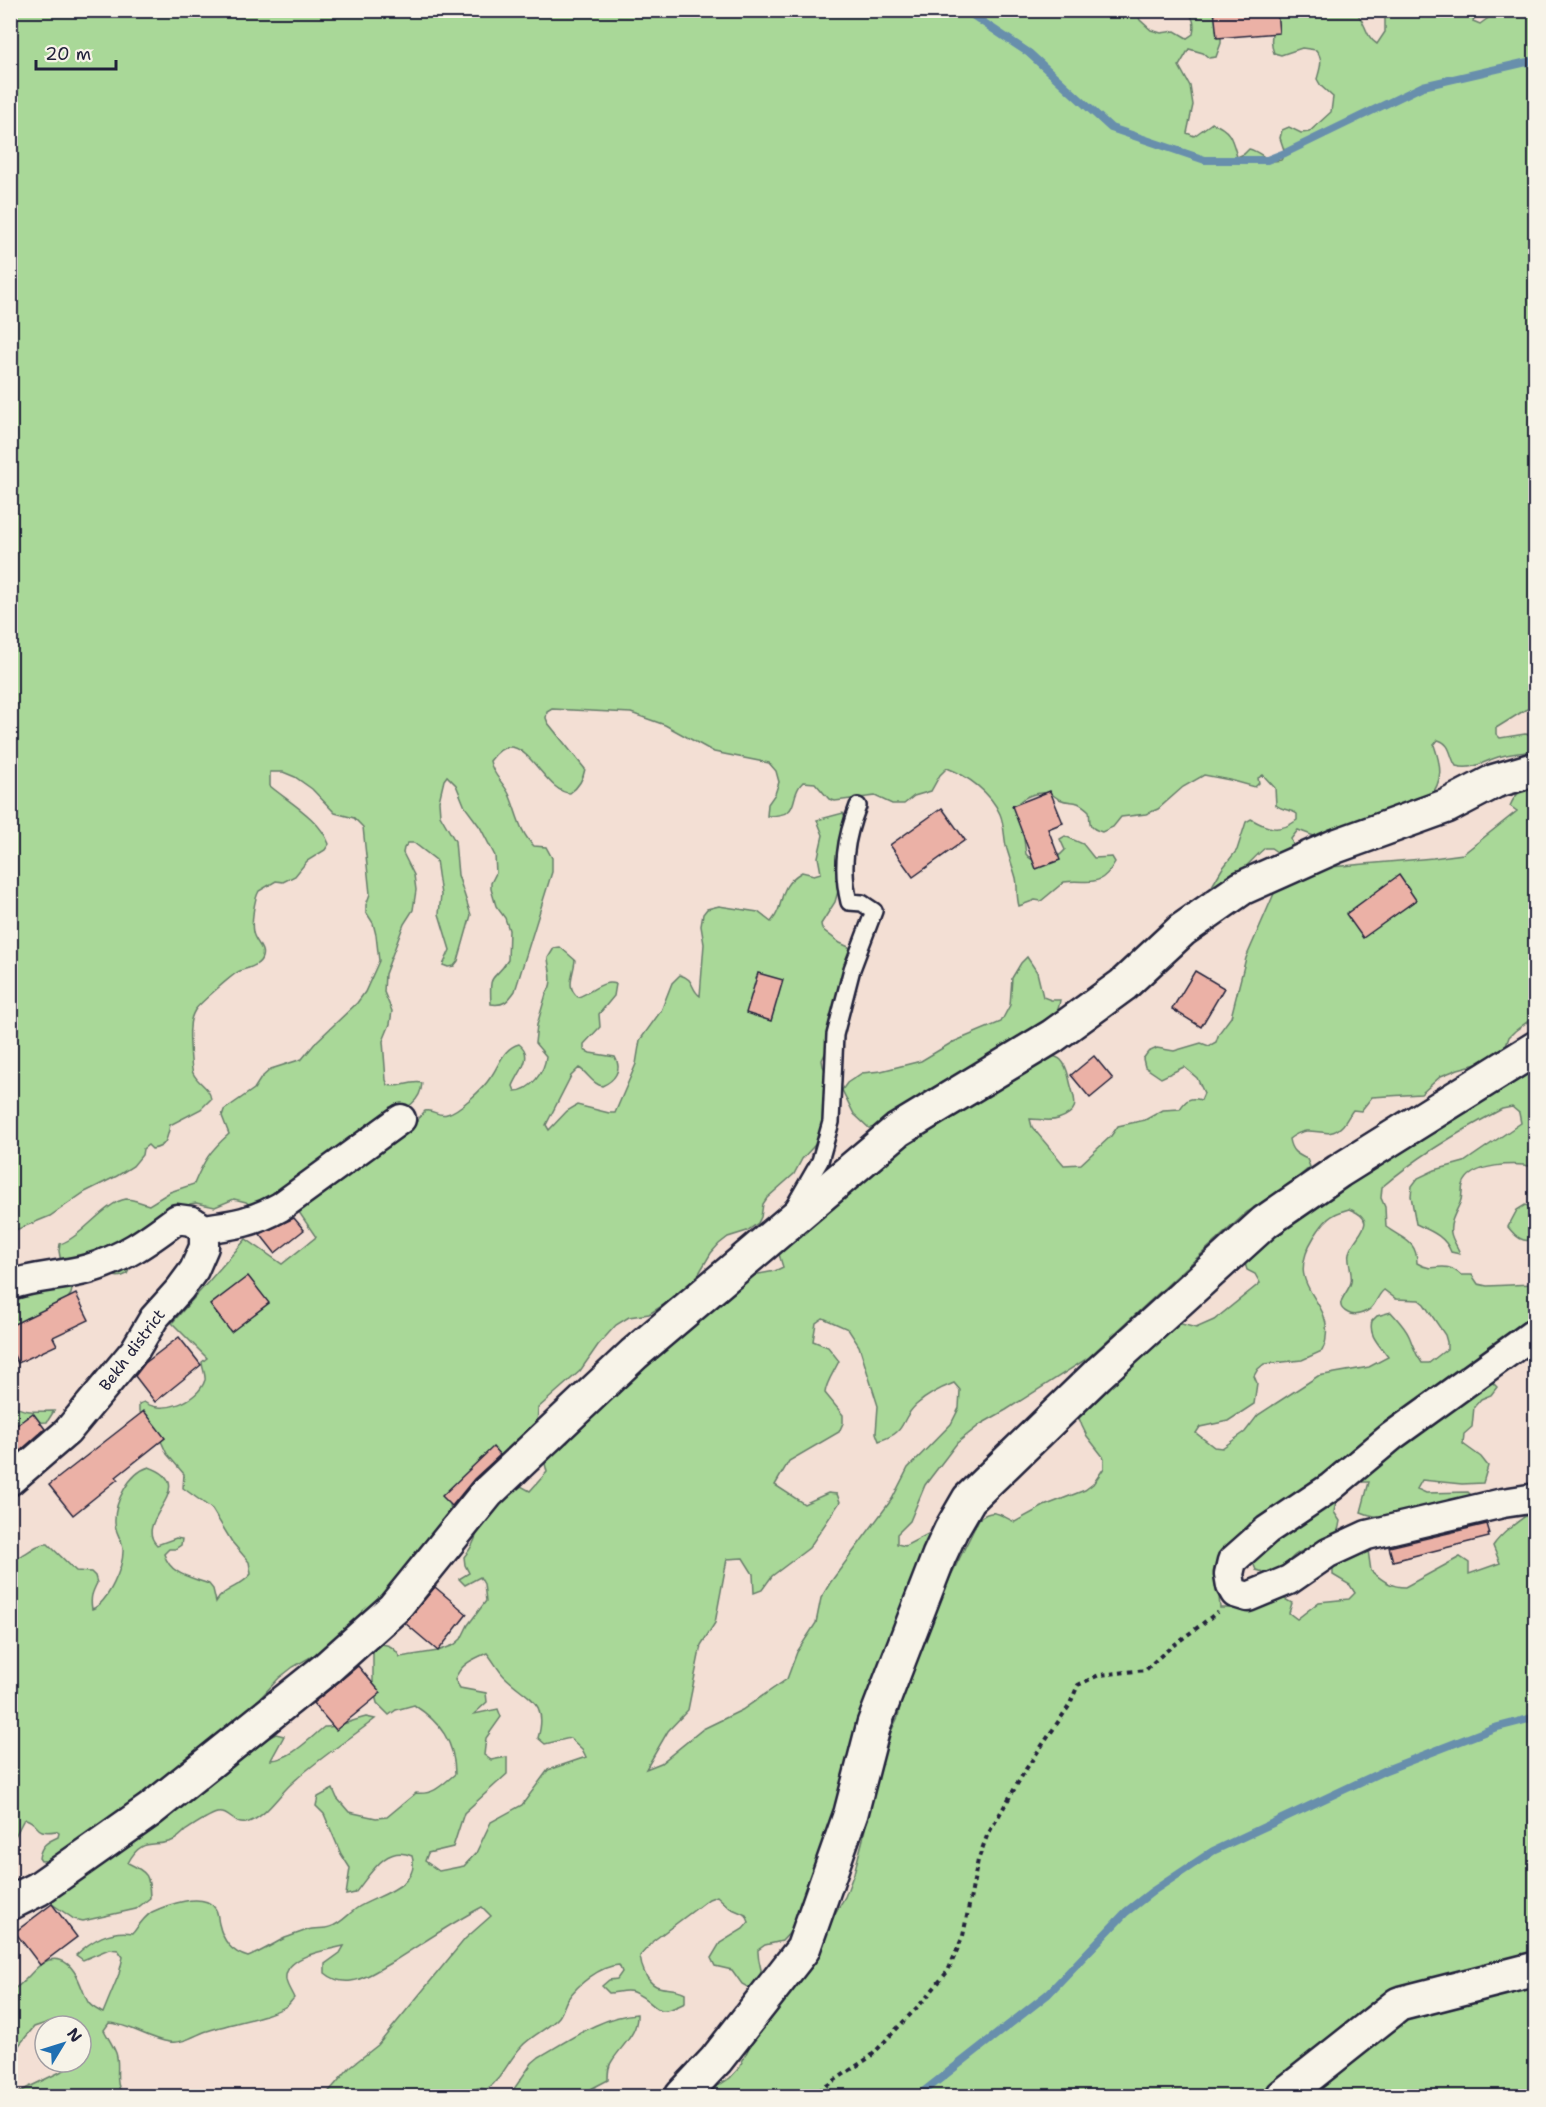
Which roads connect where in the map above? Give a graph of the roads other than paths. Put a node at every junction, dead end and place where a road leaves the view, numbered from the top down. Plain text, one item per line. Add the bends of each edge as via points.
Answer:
1 (1536, 769) edge
2 (858, 806) dead end
3 (1535, 1049) edge
4 (401, 1119) dead end
5 (204, 1229) junction
6 (780, 1229) junction
7 (10, 1285) edge
8 (1536, 1332) edge
9 (10, 1481) edge
10 (1536, 1498) edge
11 (10, 1903) edge
12 (1536, 1969) edge
13 (682, 2097) edge
14 (1283, 2097) edge

1 - 6 street via 1495,781 1447,806 1336,846 1242,888 1191,923 1123,985 1053,1036 897,1130
2 - 6 lane via 844,856 844,882 849,902 862,903 874,910 852,969 835,1035 831,1122 820,1161
3 - 13 street via 1339,1171 1265,1222 1098,1374 969,1499 939,1556 874,1724 851,1813 803,1949
4 - 5 street via 260,1219
5 - 7 street via 177,1218 143,1245 111,1261
5 - 9 street, Bekh district via 204,1247 194,1270 154,1318 135,1350 67,1432
6 - 11 street via 634,1354 487,1493 394,1608 327,1668 150,1810 38,1889
8 - 10 street via 1392,1436 1331,1487 1267,1530 1232,1561 1231,1586 1235,1593 1248,1598 1289,1581 1328,1553 1367,1535
12 - 14 street via 1399,2004

